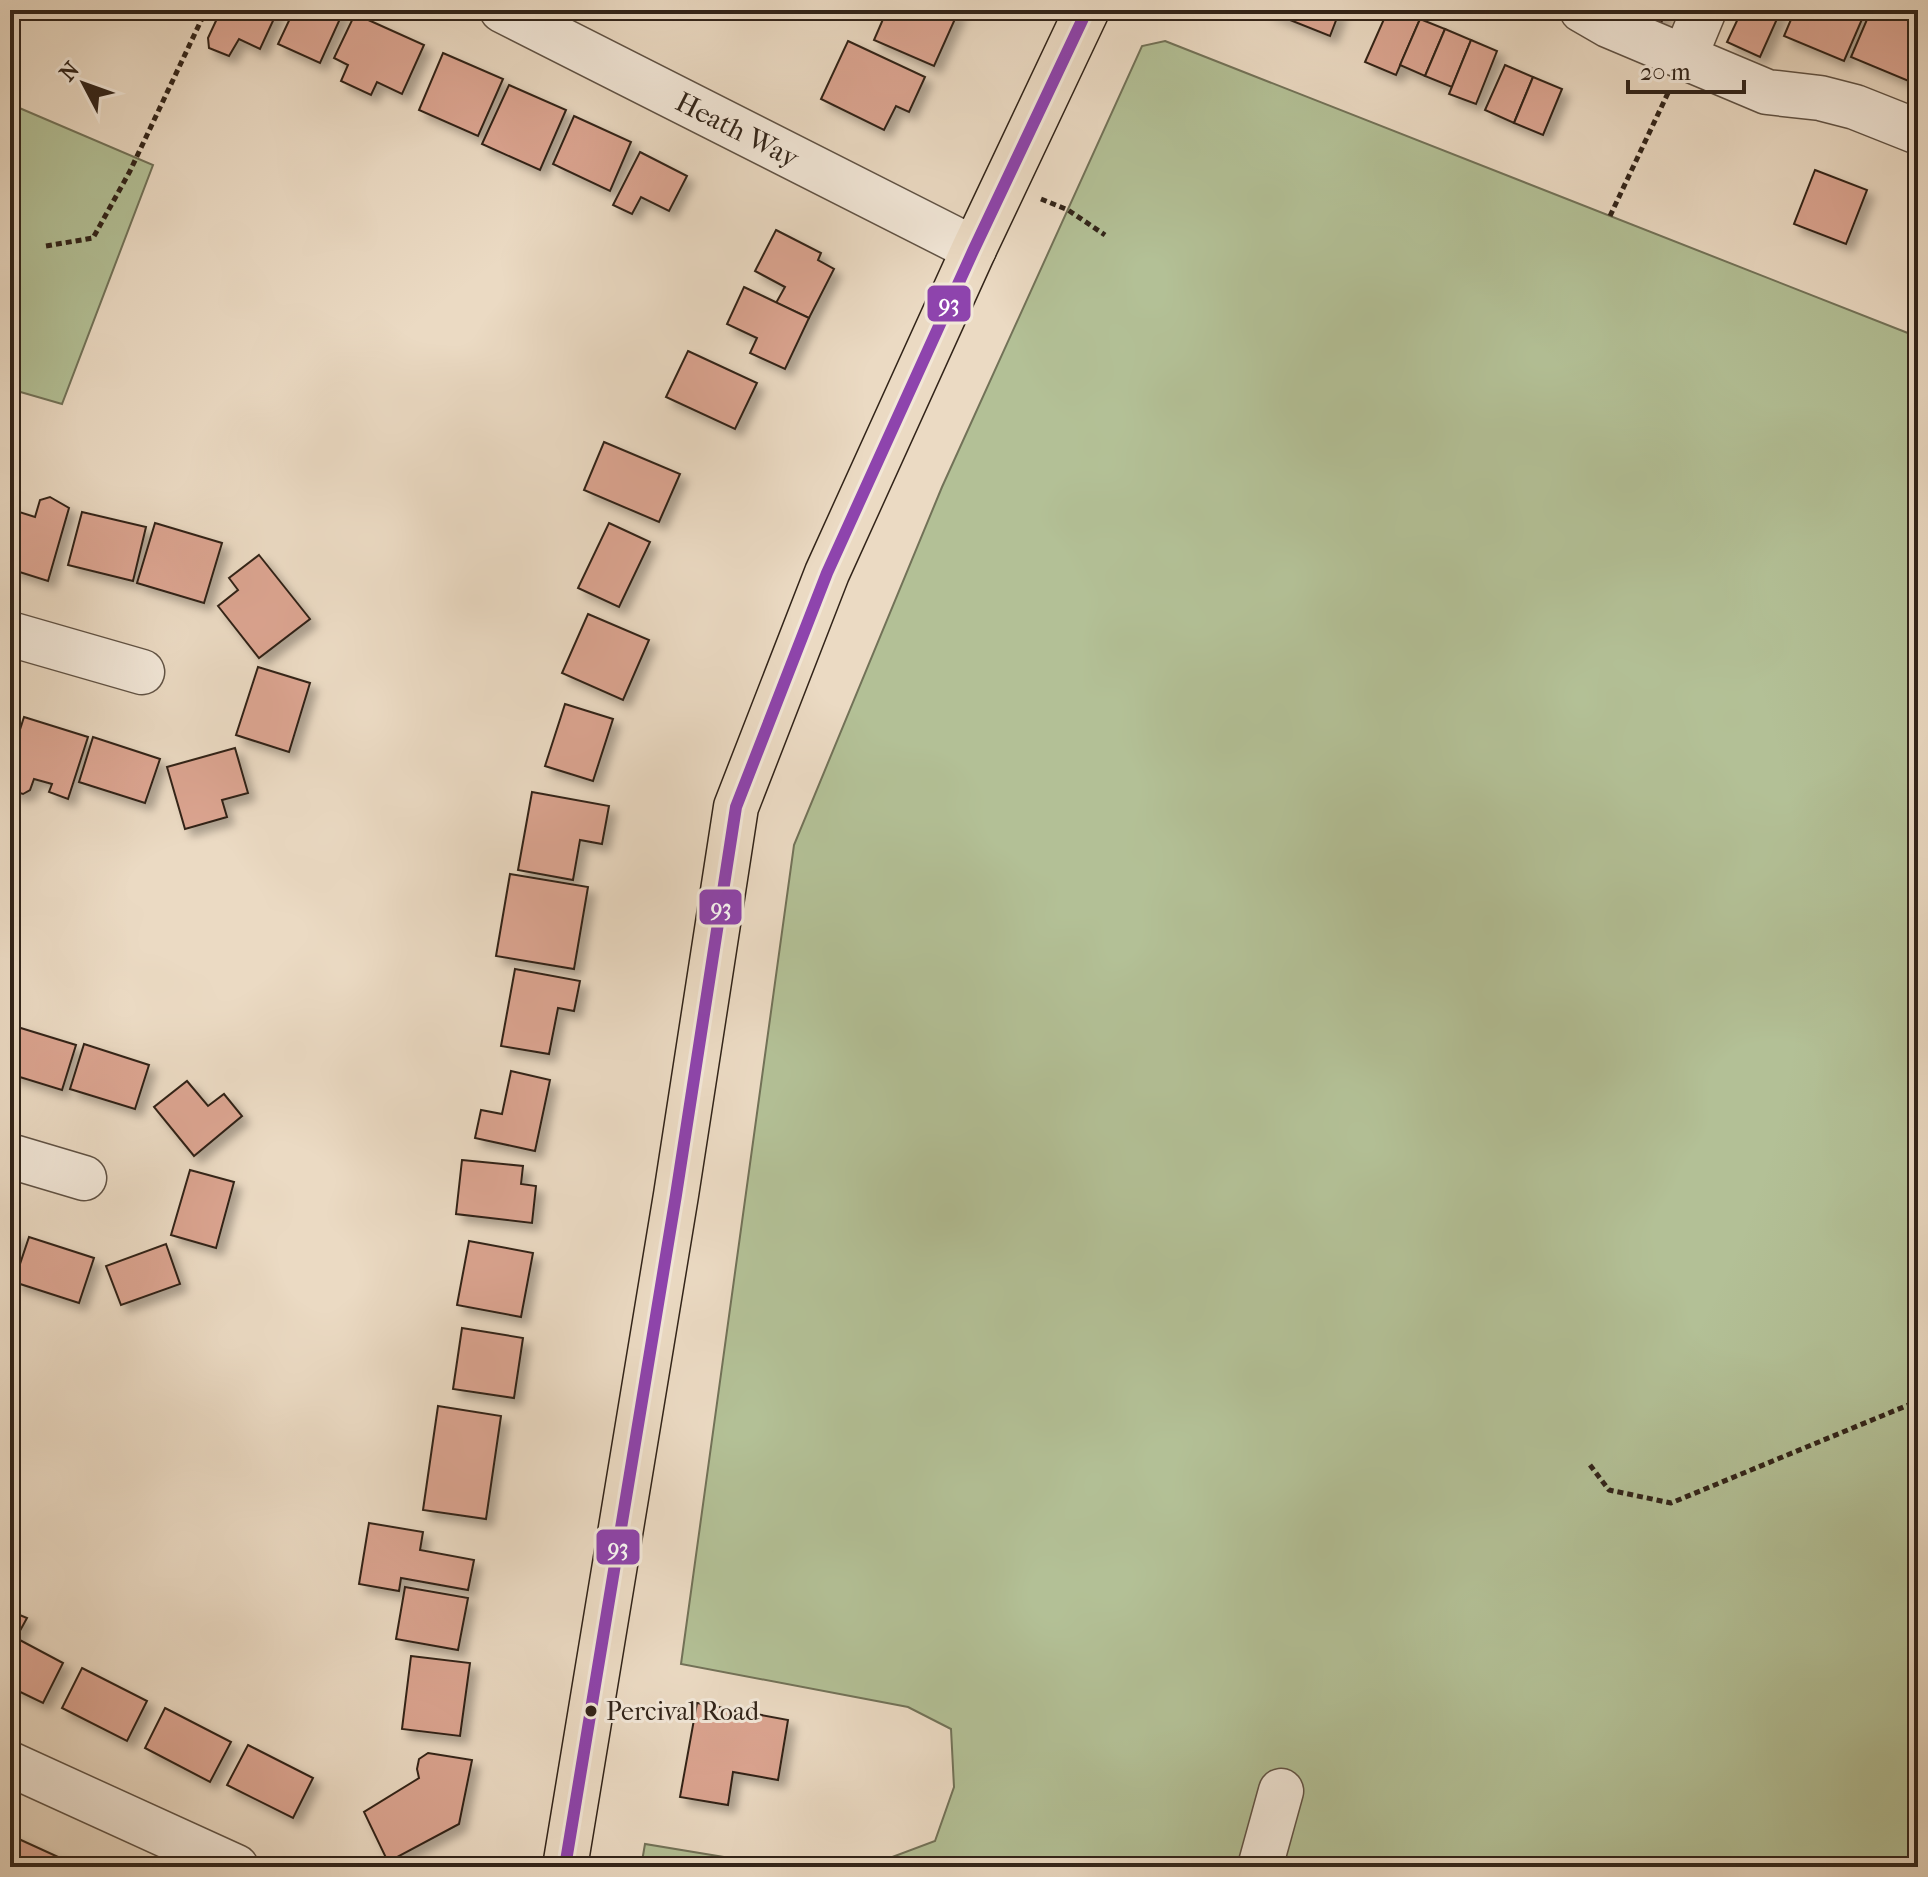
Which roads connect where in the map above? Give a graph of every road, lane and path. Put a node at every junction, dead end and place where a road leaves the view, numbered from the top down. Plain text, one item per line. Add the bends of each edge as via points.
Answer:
1 (206, 10) edge
2 (502, 10) edge
3 (1087, 10) edge
4 (1582, 10) edge
5 (1704, 10) edge
6 (1685, 56) junction
7 (1918, 132) edge
8 (1033, 196) dead end
9 (1610, 216) dead end
10 (1105, 235) dead end
11 (46, 246) dead end
12 (974, 249) junction
13 (10, 634) edge
14 (142, 672) dead end
15 (10, 1156) edge
16 (84, 1178) dead end
17 (1918, 1401) edge
18 (1590, 1465) dead end
19 (10, 1764) edge
20 (1281, 1791) dead end
21 (236, 1867) edge
22 (565, 1867) edge
23 (1260, 1867) edge

1 - 11 path via 93,238
2 - 12 street, Heath Way
3 - 12 main road
4 - 6 street
5 - 6 street
6 - 7 street via 1767,92 1855,107
6 - 9 path
8 - 10 path via 1068,210
12 - 22 main road via 827,573 736,807
13 - 14 street
15 - 16 street
17 - 18 path via 1671,1503 1609,1490
19 - 21 street
20 - 23 street

